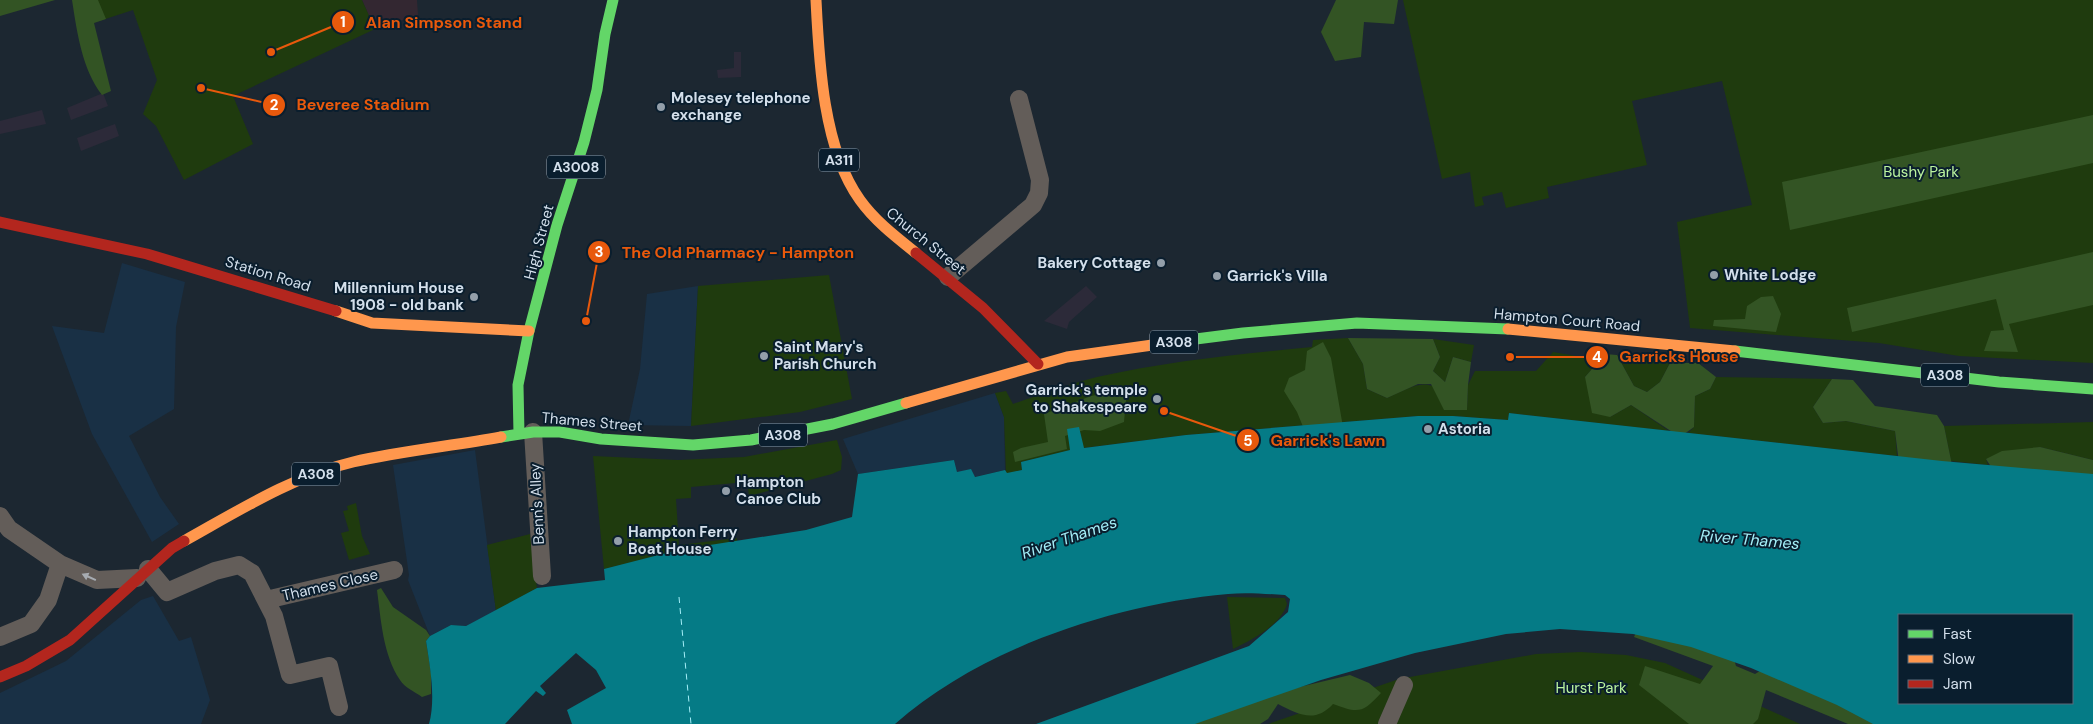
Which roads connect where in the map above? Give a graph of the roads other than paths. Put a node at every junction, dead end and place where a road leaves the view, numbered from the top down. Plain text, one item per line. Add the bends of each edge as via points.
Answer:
1 (613, 0) edge
2 (816, 0) edge
3 (1019, 99) dead end
4 (0, 222) edge
5 (948, 277) junction
6 (529, 332) junction
7 (1038, 364) junction
8 (2093, 389) edge
9 (526, 433) junction
10 (0, 516) edge
11 (60, 564) junction
12 (394, 570) dead end
13 (143, 573) junction
14 (542, 576) dead end
15 (266, 600) junction
16 (0, 637) edge
17 (0, 677) edge
18 (1404, 685) dead end
19 (339, 707) dead end
20 (1387, 724) edge

1 - 6 main road, High Street / A3008 via 584,142 557,225
2 - 5 main road, Church Street / A311 via 827,107 845,177 878,221
3 - 5 street via 1040,180 1039,193 1033,205
4 - 6 main road, Station Road via 147,254 372,323
5 - 7 main road, Church Street / A311 via 998,319
6 - 9 main road, High Street / A3008 via 518,385
7 - 8 main road, Hampton Court Road / A308 via 1100,352 1243,333 1338,324 1391,323 1495,328 1623,340 1798,357 1999,382
7 - 9 main road, Thames Street / A308 via 848,420 751,440 693,445 601,439 560,432
9 - 13 main road, Thames Street / A308 via 353,462 310,476 172,548
9 - 14 street, Benn's Alley
10 - 11 street via 9,529
13 -> 11 street via 97,580
11 - 16 street via 48,600 31,624
12 - 15 street, Thames Close
13 - 15 street, Thames Close via 167,592 239,565 252,573
13 - 17 main road, A308 via 70,640
15 - 19 street, Thames Close via 274,616 290,675 329,666
18 - 20 street

